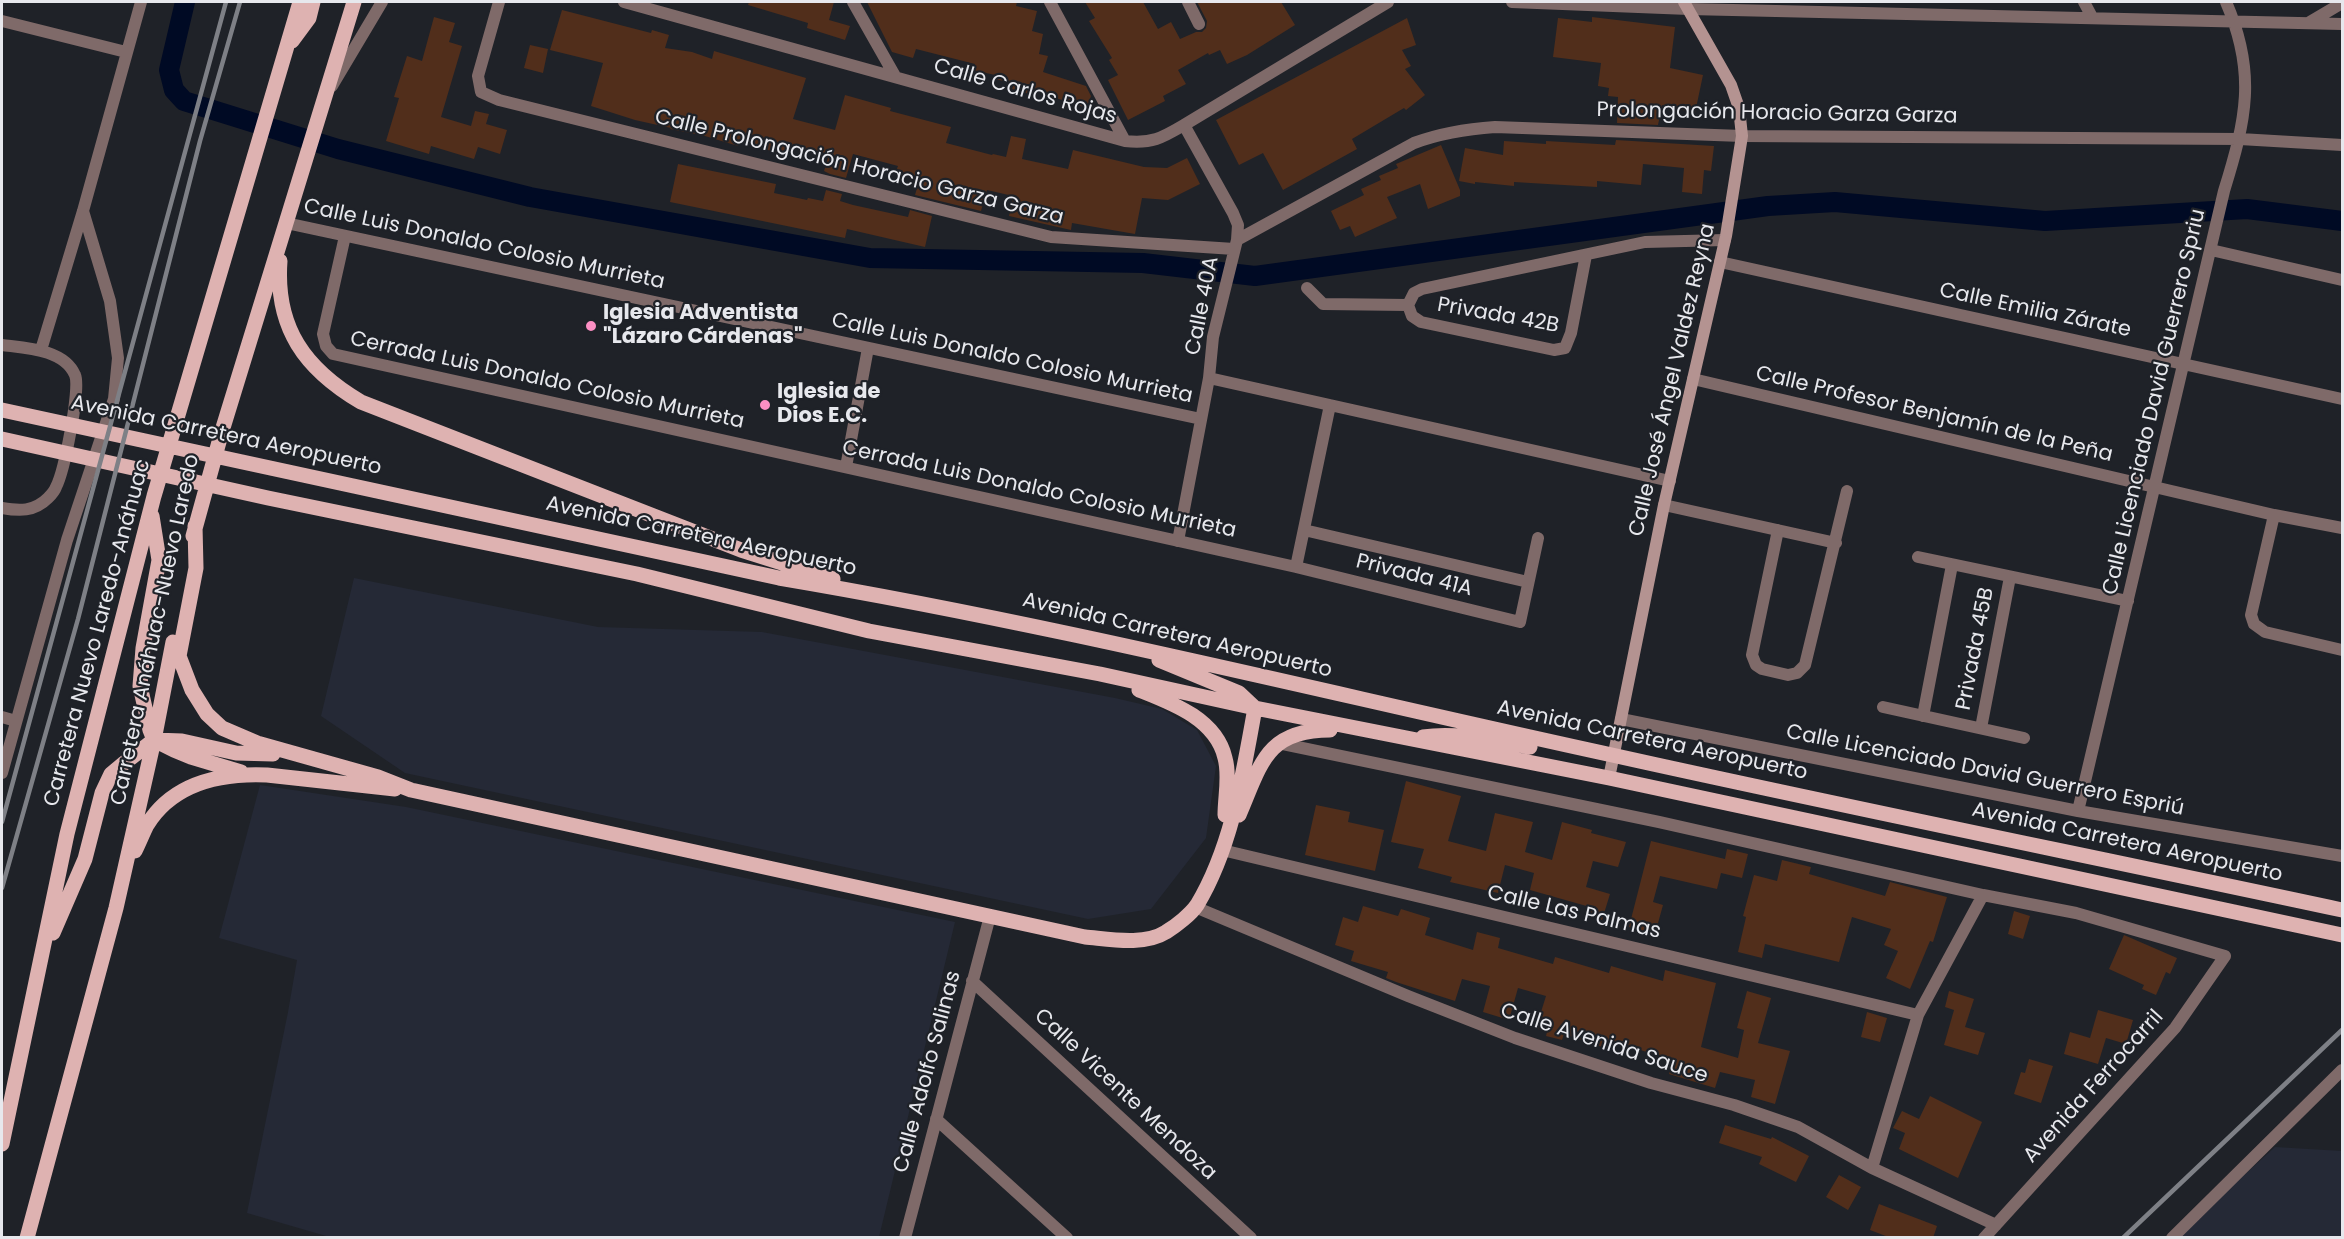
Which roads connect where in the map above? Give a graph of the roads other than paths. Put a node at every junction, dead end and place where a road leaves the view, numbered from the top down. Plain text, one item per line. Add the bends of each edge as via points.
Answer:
1 (141, 2) edge
2 (300, 2) edge
3 (313, 2) edge
4 (354, 2) edge
5 (382, 2) edge
6 (499, 2) edge
7 (624, 2) edge
8 (853, 2) edge
9 (1050, 2) edge
10 (1188, 2) edge
11 (1388, 2) edge
12 (1512, 2) edge
13 (2084, 2) edge
14 (2226, 2) edge
15 (2343, 3) edge
16 (1687, 5) edge
17 (1825, 7) edge
18 (2092, 17) junction
19 (2234, 20) junction
20 (2, 21) edge
21 (2310, 22) junction
22 (1199, 24) dead end
23 (2343, 24) edge
24 (286, 49) junction
25 (126, 52) junction
26 (895, 76) junction
27 (322, 108) junction
28 (1184, 125) junction
29 (1742, 136) junction
30 (2240, 139) junction
31 (1125, 141) junction
32 (2343, 145) edge
33 (83, 211) junction
34 (284, 228) junction
35 (345, 236) junction
36 (1725, 238) junction
37 (1236, 244) junction
38 (2211, 250) junction
39 (1586, 255) junction
40 (1720, 262) junction
41 (2343, 280) edge
42 (1307, 288) dead end
43 (1408, 305) junction
44 (2, 345) edge
45 (868, 348) junction
46 (40, 350) junction
47 (2184, 364) junction
48 (1209, 378) junction
49 (1693, 379) junction
50 (2343, 399) edge
51 (1330, 405) junction
52 (2, 410) edge
53 (1201, 419) junction
54 (8, 440) edge
55 (846, 468) junction
56 (1670, 481) junction
57 (2155, 486) junction
58 (1847, 491) dead end
59 (1664, 505) junction
60 (2, 508) edge
61 (151, 510) junction
62 (2274, 515) junction
63 (195, 526) junction
64 (2343, 528) edge
65 (1778, 530) junction
66 (1304, 531) junction
67 (1538, 538) dead end
68 (1178, 541) junction
69 (1836, 543) junction
70 (1918, 557) dead end
71 (1952, 565) junction
72 (1296, 567) junction
73 (2010, 577) junction
74 (1528, 582) junction
75 (884, 595) junction
76 (2128, 602) junction
77 (1132, 647) junction
78 (2343, 650) edge
79 (1100, 674) junction
80 (1883, 707) dead end
81 (1255, 708) junction
82 (1923, 716) junction
83 (2, 717) edge
84 (1621, 719) junction
85 (16, 721) junction
86 (1981, 728) junction
87 (1380, 733) junction
88 (2024, 738) dead end
89 (1408, 739) junction
90 (154, 740) junction
91 (1278, 743) junction
92 (294, 754) junction
93 (1613, 756) junction
94 (2, 773) edge
95 (247, 774) junction
96 (1609, 778) junction
97 (411, 790) junction
98 (2078, 811) junction
99 (1224, 844) junction
100 (2343, 856) edge
101 (1983, 895) junction
102 (1195, 907) junction
103 (116, 908) junction
104 (2343, 910) edge
105 (990, 916) junction
106 (2342, 935) edge
107 (40, 963) junction
108 (972, 981) junction
109 (1918, 1015) junction
110 (2343, 1070) edge
111 (936, 1119) junction
112 (2, 1144) edge
113 (1872, 1168) junction
114 (1996, 1225) junction
115 (27, 1238) edge
116 (905, 1238) edge
117 (1067, 1238) edge
118 (1251, 1238) edge
119 (1984, 1238) edge
120 (2172, 1238) edge

1 - 25 street
2 - 24 main road, Carretera Nuevo Laredo-Anáhuac
3 - 24 main road via 309,18
4 - 27 main road, Carretera Anáhuac-Nuevo Laredo
5 - 27 street
6 - 37 street, Calle Prolongación Horacio Garza Garza via 478,76 481,92 499,100 1051,237
7 - 26 street, Calle Carlos Rojas
8 - 26 street
9 - 31 street
10 - 22 street
11 - 28 street, Calle Carlos Rojas
12 - 16 street
13 - 18 street
14 - 19 street, Calle Licenciado David Guerrero Spriu
15 - 21 street
16 - 17 street
16 - 29 street, Calle José Ángel Valdez Reyna via 1731,85
17 - 18 street
18 - 19 street
19 - 21 street
19 - 30 street, Calle Licenciado David Guerrero Spriu via 2245,72
20 - 25 street
21 - 23 street
24 - 61 main road, Carretera Nuevo Laredo-Anáhuac
25 - 33 street
26 - 31 street, Calle Carlos Rojas
27 - 34 main road, Carretera Anáhuac-Nuevo Laredo
28 - 31 street, Calle Carlos Rojas via 1158,140
28 - 37 street, Calle 40A via 1233,213 1238,225
29 - 30 street, Prolongación Horacio Garza Garza
29 - 36 street, Calle José Ángel Valdez Reyna
29 - 37 street, Prolongación Horacio Garza Garza via 1464,129 1414,143
30 - 32 street, Prolongación Horacio Garza Garza
30 - 38 street, Calle Licenciado David Guerrero Spriu
33 - 46 street
33 - 85 street via 110,301 118,358 114,399
34 - 35 street, Calle Luis Donaldo Colosio Murrieta
34 - 63 main road, Carretera Anáhuac-Nuevo Laredo
34 - 75 main road via 279,279 281,305 295,340 316,369 336,387 423,427 741,550
35 - 45 street, Calle Luis Donaldo Colosio Murrieta
35 - 55 street, Cerrada Luis Donaldo Colosio Murrieta via 323,334 333,354
36 - 39 street via 1645,242
36 - 40 street, Calle José Ángel Valdez Reyna
37 - 48 street, Calle 40A via 1213,337
38 - 41 street
38 - 47 street, Calle Licenciado David Guerrero Spriu
39 - 43 street via 1422,289 1414,293
39 - 43 street, Privada 42B via 1572,333 1565,348 1554,350 1421,322 1412,316
40 - 47 street, Calle Emilia Zárate
40 - 49 street, Calle José Ángel Valdez Reyna
42 - 43 street, Privada 42B via 1323,304
44 - 46 street
45 - 53 street, Calle Luis Donaldo Colosio Murrieta
45 - 55 street
46 - 60 street via 66,364 75,374 77,386 57,487 48,498 27,510
47 - 50 street, Calle Emilia Zárate
47 - 57 street, Calle Licenciado David Guerrero Spriu
48 - 51 street, Calle Luis Donaldo Colosio Murrieta
48 - 53 street, Calle 40A
49 - 56 street, Calle José Ángel Valdez Reyna
49 - 57 street, Calle Profesor Benjamín de la Peña
51 - 56 street, Calle Luis Donaldo Colosio Murrieta
51 - 66 street
52 - 75 main road, Avenida Carretera Aeropuerto via 779,578
53 - 68 street, Calle 40A
54 - 79 main road via 637,574 869,631
55 - 68 street, Cerrada Luis Donaldo Colosio Murrieta
56 - 59 street, Calle José Ángel Valdez Reyna
57 - 62 street, Calle Profesor Benjamín de la Peña
57 - 76 street, Calle Licenciado David Guerrero Spriu
58 - 69 street
59 - 65 street
59 - 84 street, Calle José Ángel Valdez Reyna
61 - 90 main road via 159,560 140,686
61 - 107 main road, Carretera Nuevo Laredo-Anáhuac via 67,834
62 - 64 street, Calle Profesor Benjamín de la Peña
62 - 78 street via 2251,615 2254,624 2265,632
63 - 90 main road, Carretera Anáhuac-Nuevo Laredo
63 - 92 main road via 196,568 179,656 192,690 207,714 222,728
65 - 69 street
65 - 69 street via 1752,655 1762,669 1788,675 1805,665
66 - 72 street
66 - 74 street, Privada 41A
67 - 74 street, Privada 41A
68 - 72 street, Cerrada Luis Donaldo Colosio Murrieta
70 - 71 street, Privada 45B
71 - 73 street, Privada 45B
71 - 82 street, Privada 45B
72 - 74 street, Privada 41A via 1520,622
73 - 76 street, Privada 45B
73 - 86 street, Privada 45B
75 - 77 main road, Avenida Carretera Aeropuerto
76 - 98 street, Calle Licenciado David Guerrero Spriu
77 - 81 main road via 1239,693
77 - 93 main road, Avenida Carretera Aeropuerto
79 - 81 main road
79 - 99 main road via 1188,712 1211,731 1225,756 1227,773
80 - 82 street, Privada 45B
81 - 87 main road
81 - 99 main road
82 - 86 street, Privada 45B
83 - 85 street
84 - 93 street, Calle José Ángel Valdez Reyna
84 - 98 street, Calle Licenciado David Guerrero Espriú
85 - 94 street
86 - 88 street, Privada 45B
87 - 89 main road
87 - 91 main road via 1310,730 1292,734
89 - 93 main road via 1439,735
89 - 96 main road
90 - 92 main road via 182,741 236,753
90 - 95 main road via 191,757
90 - 103 main road, Carretera Anáhuac-Nuevo Laredo
90 - 107 main road via 111,774 102,793 85,859
91 - 99 main road via 1265,758
91 - 101 street via 1659,822
92 - 97 main road
93 - 96 street, Calle José Ángel Valdez Reyna
93 - 104 main road, Avenida Carretera Aeropuerto
95 - 97 main road
95 - 103 main road via 195,783 159,811 133,857
96 - 106 main road
97 - 105 main road
98 - 100 street, Calle Licenciado David Guerrero Espriú
99 - 102 main road
99 - 109 street, Calle Las Palmas
101 - 109 street
101 - 114 street, Avenida Ferrocarril via 2076,913 2225,956 2175,1028
102 - 105 main road via 1166,933 1148,939 1085,937
102 - 113 street, Calle Avenida Sauce via 1515,1038 1798,1127
103 - 115 main road, Carretera Anáhuac-Nuevo Laredo
105 - 108 street, Calle Adolfo Salinas
107 - 112 main road, Carretera Nuevo Laredo-Anáhuac
108 - 111 street, Calle Adolfo Salinas
108 - 118 street, Calle Vicente Mendoza
109 - 113 street
110 - 120 street
111 - 116 street, Calle Adolfo Salinas
111 - 117 street
113 - 114 street, Calle Avenida Sauce
114 - 119 street, Avenida Ferrocarril

